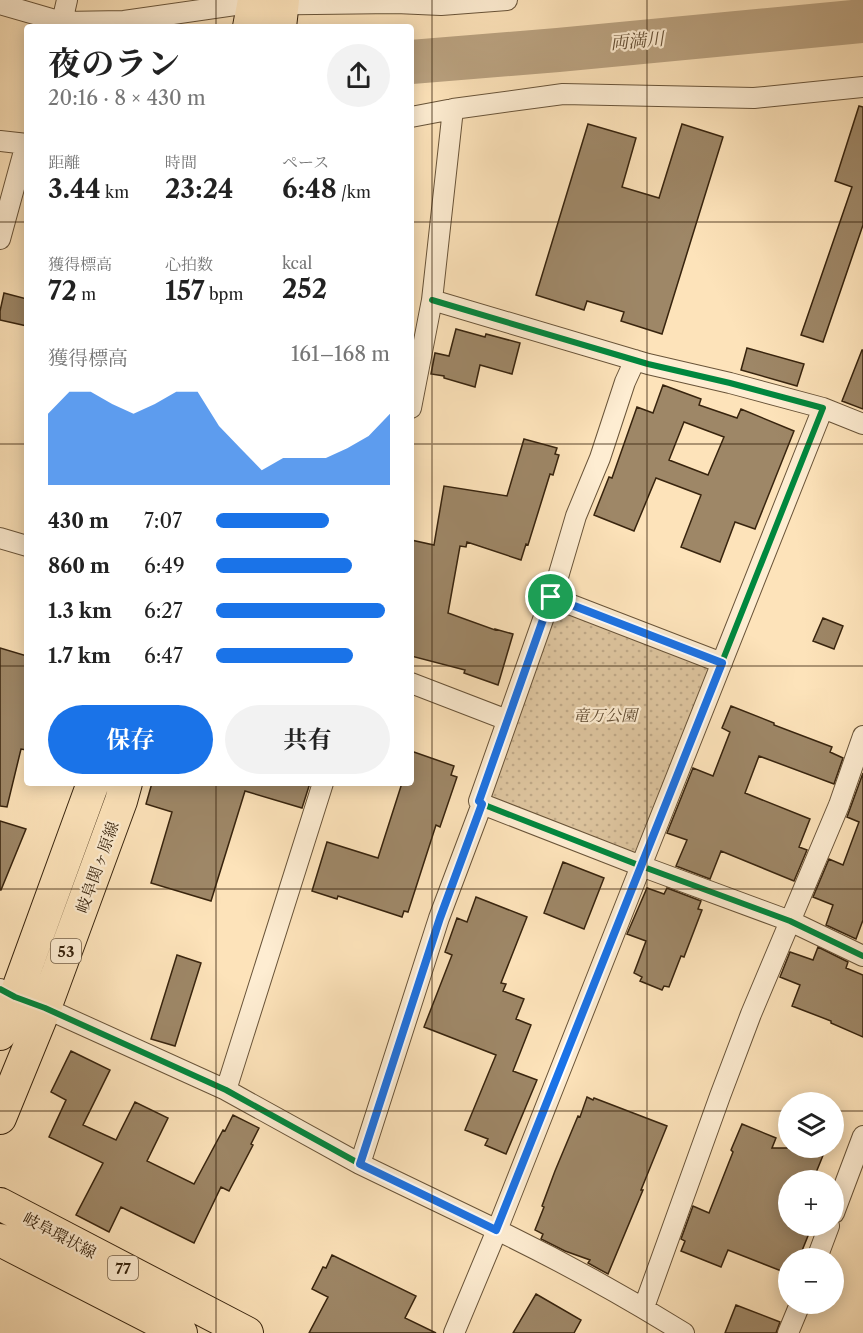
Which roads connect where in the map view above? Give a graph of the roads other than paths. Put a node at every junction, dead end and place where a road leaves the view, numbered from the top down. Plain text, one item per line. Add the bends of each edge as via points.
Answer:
1 (66, 0) edge
2 (498, 0) edge
3 (0, 4) edge
4 (266, 13) edge
5 (62, 22) junction
6 (863, 87) edge
7 (453, 109) junction
8 (414, 116) edge
9 (0, 141) edge
10 (24, 144) edge
11 (24, 151) edge
12 (0, 239) edge
13 (432, 300) junction
14 (634, 360) junction
15 (414, 393) edge
16 (823, 408) junction
17 (863, 424) edge
18 (0, 538) edge
19 (24, 545) edge
20 (551, 597) junction
21 (722, 663) junction
22 (414, 684) edge
23 (507, 720) junction
24 (863, 736) edge
25 (92, 786) edge
26 (125, 786) edge
27 (322, 786) edge
28 (482, 804) junction
29 (641, 866) junction
30 (790, 921) junction
31 (863, 956) edge
32 (8, 993) edge
33 (45, 1008) junction
34 (0, 1034) edge
35 (226, 1090) junction
36 (0, 1118) edge
37 (863, 1136) edge
38 (360, 1164) junction
39 (844, 1186) edge
40 (0, 1204) edge
41 (496, 1230) junction
42 (0, 1240) edge
43 (644, 1307) junction
44 (796, 1314) edge
45 (181, 1333) edge
46 (247, 1333) edge
47 (454, 1333) edge
48 (684, 1333) edge
49 (788, 1333) edge

1 - 5 street
2 - 4 street
3 - 5 street
4 - 5 street via 235,5 124,21
6 - 7 street via 754,98 563,94
7 - 8 street
7 - 13 street
9 - 10 street
11 - 12 street
13 - 14 street
13 - 15 street
14 - 16 street
14 - 20 street via 576,516
16 - 17 street
16 - 21 street
18 - 19 street
20 - 21 street
20 - 23 street
21 - 29 street
22 - 23 street
23 - 28 street via 479,801
24 - 30 street via 839,805
25 - 32 main road, 岐阜関ヶ原線 / 53
26 - 33 main road, 岐阜関ヶ原線 / 53
27 - 35 street
28 - 29 street
28 - 38 street via 440,918
29 - 30 street
29 - 41 street
30 - 31 street
30 - 43 street via 720,1096
32 - 33 street
32 - 34 main road, 岐阜関ヶ原線 / 53
33 - 35 street
33 - 36 main road, 岐阜関ヶ原線 / 53
35 - 38 street
37 - 39 street
38 - 41 street
40 - 46 main road, 岐阜環状線 / 77
41 - 43 street
41 - 47 street
42 - 45 main road, 岐阜環状線 / 77
43 - 48 street
44 - 49 street

